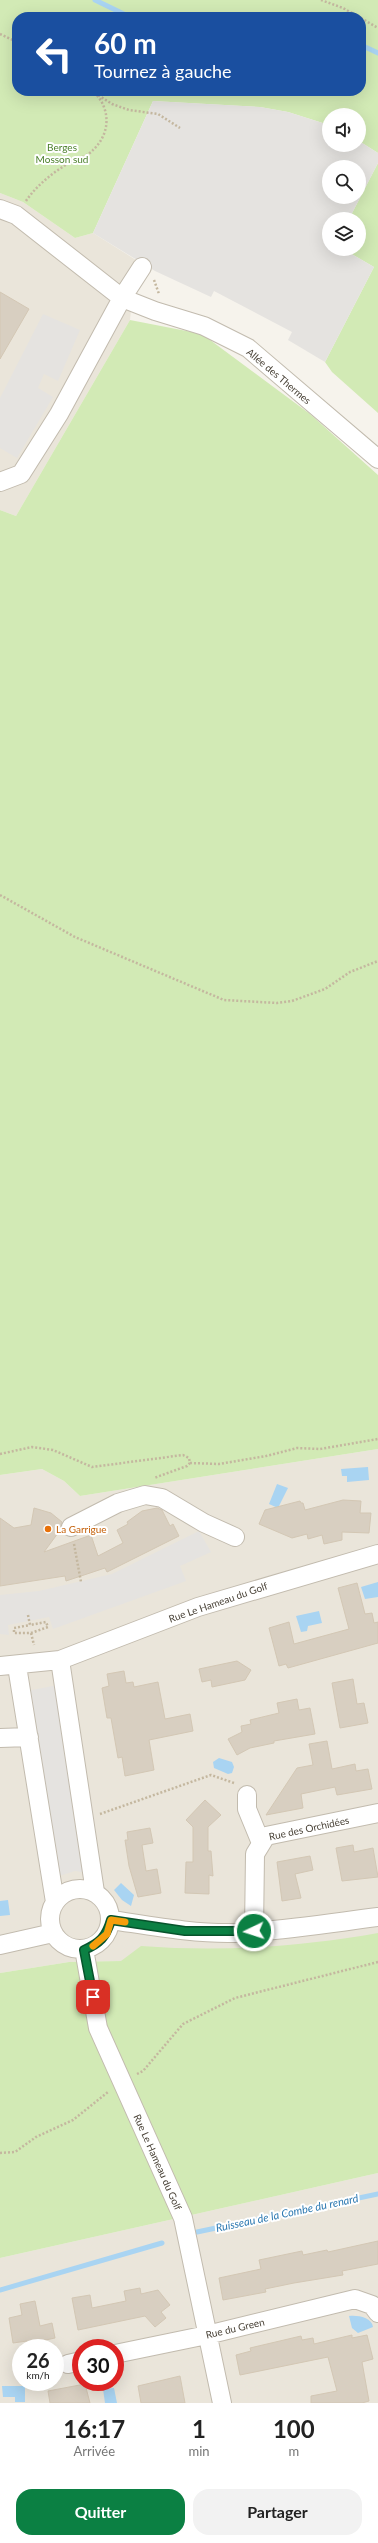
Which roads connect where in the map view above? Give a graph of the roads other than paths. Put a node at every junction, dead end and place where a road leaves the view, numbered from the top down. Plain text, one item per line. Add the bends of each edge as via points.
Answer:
1 (8, 212) edge
2 (142, 267) dead end
3 (122, 298) junction
4 (378, 459) edge
5 (0, 482) edge
6 (71, 1528) road end
7 (234, 1537) dead end
8 (378, 1554) edge
9 (60, 1660) junction
10 (9, 1666) edge
11 (29, 1737) junction
12 (0, 1738) edge
13 (246, 1795) road end
14 (378, 1813) edge
15 (261, 1843) junction
16 (95, 1892) junction
17 (54, 1902) junction
18 (378, 1917) edge
19 (111, 1920) junction
20 (254, 1931) junction
21 (53, 1933) junction
22 (0, 1945) edge
23 (84, 1950) junction
24 (378, 2294) edge
25 (355, 2300) junction
26 (378, 2313) edge
27 (208, 2335) junction
28 (124, 2352) edge
29 (222, 2403) edge

1 - 3 street, Allée des Thermes
2 - 3 street
3 - 4 street, Allée des Thermes via 204,326 248,348
3 - 5 street via 59,414 21,474
6 - 7 street via 118,1503 145,1495 162,1498
8 - 9 street, Rue Le Hameau du Golf via 198,1607
9 - 10 street, Rue Le Hameau du Golf
9 - 16 street
10 - 11 street, Rue Le Hameau du Golf
11 - 12 street
11 - 17 street, Rue Le Hameau du Golf
13 - 15 street via 247,1809
14 - 15 street, Rue des Orchidées via 266,1836
15 - 20 street, Rue des Orchidées via 255,1854
16 - 17 street via 80,1888 65,1892
16 - 19 street via 107,1904
17 - 21 street via 50,1917
18 - 20 street
19 - 20 street via 185,1931
19 - 23 street via 107,1934 98,1944
21 - 22 street
21 - 23 street via 61,1942 72,1948
23 - 27 street, Rue Le Hameau du Golf via 98,2028 183,2218
24 - 25 street, Rue du Green
25 - 26 street via 372,2306
25 - 27 street, Rue du Green
27 - 28 street, Rue du Green
27 - 29 street, Rue Le Hameau du Golf

